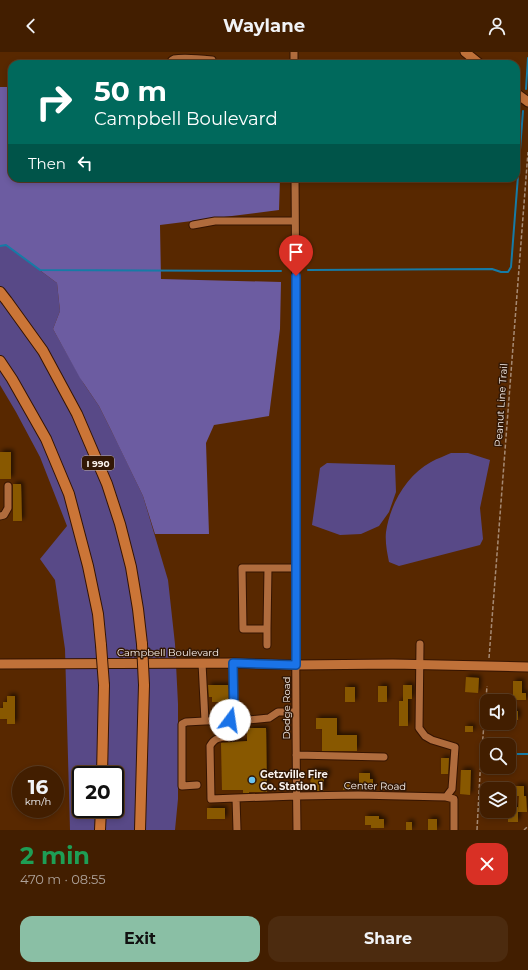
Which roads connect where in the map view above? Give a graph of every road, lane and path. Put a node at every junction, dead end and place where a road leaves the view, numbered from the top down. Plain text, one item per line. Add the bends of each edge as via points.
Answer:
1 (465, 52) edge
2 (172, 60) edge
3 (212, 60) edge
4 (475, 60) edge
5 (528, 152) edge
6 (295, 182) edge
7 (295, 221) junction
8 (193, 225) dead end
9 (0, 292) edge
10 (0, 361) edge
11 (8, 486) dead end
12 (0, 516) edge
13 (268, 568) junction
14 (296, 568) junction
15 (267, 629) junction
16 (420, 644) dead end
17 (267, 645) dead end
18 (489, 660) dead end
19 (202, 663) junction
20 (233, 663) junction
21 (0, 664) edge
22 (296, 665) junction
23 (419, 665) junction
24 (528, 668) edge
25 (487, 686) dead end
26 (296, 712) junction
27 (205, 721) junction
28 (296, 755) junction
29 (384, 756) dead end
30 (102, 766) edge
31 (197, 785) dead end
32 (297, 796) junction
33 (236, 798) junction
34 (450, 798) junction
35 (101, 818) edge
36 (528, 826) edge
37 (100, 830) edge
38 (140, 830) edge
39 (237, 830) edge
40 (297, 830) edge
41 (454, 830) edge
42 (478, 830) edge
43 (524, 830) edge

1 - 4 main road
2 - 3 street
5 - 18 path, Peanut Line Trail
6 - 7 street, Dodge Road
7 - 8 street via 214,221
7 - 14 street, Dodge Road
9 - 38 highway, I 990, bridge via 43,351 77,414 107,484 120,524 131,567 142,644 144,685
10 - 30 highway, bridge via 46,439 69,494 88,566 98,614 104,685
11 - 12 street via 8,508 4,515
13 - 14 street
13 - 15 street
13 - 15 street via 242,568 243,629
14 - 22 street, Dodge Road
15 - 17 street
16 - 23 street
19 - 20 main road, Campbell Boulevard
19 - 21 main road, Campbell Boulevard
19 - 27 street
20 - 22 main road, Campbell Boulevard
20 - 27 street via 234,715 230,720
22 - 23 main road, Campbell Boulevard
22 - 26 street, Dodge Road
23 - 24 main road, Campbell Boulevard
23 - 34 street via 419,728 432,740 455,747
25 - 42 path
26 - 28 street, Dodge Road
26 - 33 street, Center Road via 278,712 269,718 248,720 240,735 217,738 212,742 211,799
27 - 31 street via 182,724 182,786
28 - 29 street
28 - 32 street, Dodge Road
32 - 33 street, Center Road
32 - 34 street, Center Road
32 - 40 street, Dodge Road
33 - 39 street
34 - 41 street
35 - 37 highway
36 - 43 path

